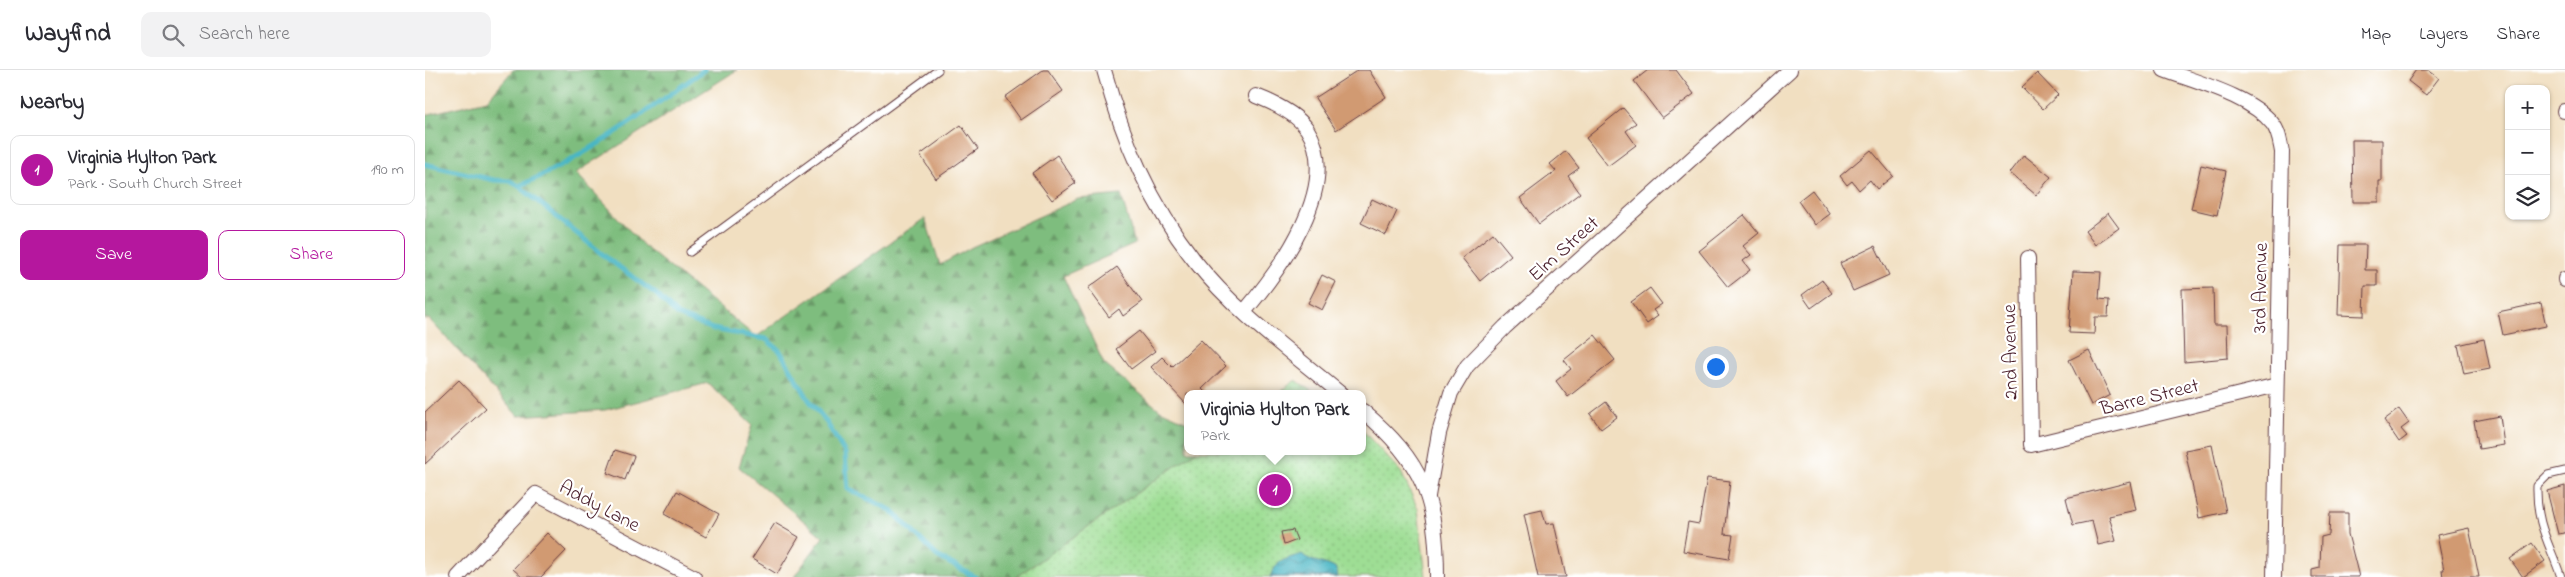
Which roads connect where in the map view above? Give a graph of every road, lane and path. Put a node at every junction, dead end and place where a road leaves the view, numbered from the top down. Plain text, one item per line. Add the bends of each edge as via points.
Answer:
1 (939, 70) edge
2 (1104, 70) edge
3 (1790, 70) edge
4 (2164, 70) edge
5 (1256, 96) dead end
6 (690, 252) dead end
7 (2028, 258) dead end
8 (1244, 312) junction
9 (2277, 385) junction
10 (1336, 390) edge
11 (1366, 414) edge
12 (2031, 445) joint
13 (2565, 471) edge
14 (1428, 496) junction
15 (458, 577) edge
16 (693, 577) edge
17 (1437, 577) edge
18 (2274, 577) edge
19 (2561, 577) edge

1 - 6 lane
2 - 8 street via 1126,141 1157,207 1195,262
3 - 14 street, Elm Street via 1505,327 1467,366 1446,404
4 - 9 street, 3rd Avenue via 2246,104 2272,123 2279,136 2282,152
5 - 8 street via 1284,109 1307,129 1317,158 1317,174 1299,233 1272,278
7 - 12 street, 2nd Avenue
8 - 10 street
9 - 12 street, Barre Street
9 - 18 street, 3rd Avenue
11 - 14 street via 1403,452
13 - 19 lane via 2548,475 2537,486 2542,533
14 - 17 street via 1435,523
15 - 16 street, Addy Lane via 537,494

